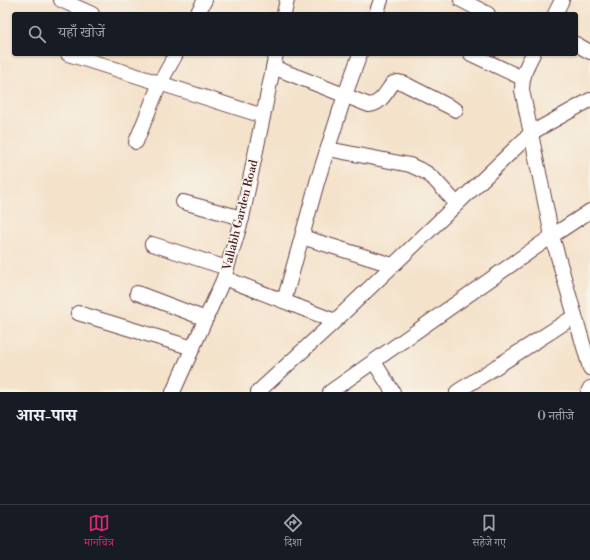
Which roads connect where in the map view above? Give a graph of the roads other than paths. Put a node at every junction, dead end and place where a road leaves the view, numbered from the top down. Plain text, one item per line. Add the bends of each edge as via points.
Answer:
1 (61, 0) edge
2 (287, 0) edge
3 (461, 0) edge
4 (562, 0) edge
5 (88, 12) edge
6 (284, 12) edge
7 (484, 12) edge
8 (556, 12) edge
9 (578, 45) edge
10 (590, 52) edge
11 (74, 56) edge
12 (175, 56) edge
13 (359, 56) edge
14 (474, 56) edge
15 (532, 56) edge
16 (274, 60) edge
17 (522, 78) junction
18 (160, 83) junction
19 (345, 95) junction
20 (590, 100) edge
21 (456, 110) dead end
22 (263, 116) junction
23 (531, 133) junction
24 (136, 142) dead end
25 (328, 149) junction
26 (183, 202) dead end
27 (456, 203) junction
28 (588, 216) edge
29 (242, 218) junction
30 (552, 236) junction
31 (302, 237) junction
32 (152, 244) dead end
33 (392, 266) junction
34 (226, 273) junction
35 (137, 293) dead end
36 (284, 301) junction
37 (78, 313) dead end
38 (575, 316) junction
39 (206, 319) junction
40 (335, 320) junction
41 (193, 348) junction
42 (374, 362) junction
43 (590, 368) edge
44 (590, 388) edge
45 (464, 390) edge
46 (173, 392) edge
47 (258, 392) edge
48 (330, 392) edge
49 (393, 392) edge
50 (588, 392) edge

1 - 5 street
2 - 6 street
3 - 7 street
4 - 8 street
9 - 10 street
11 - 18 street
12 - 18 street
13 - 19 street
14 - 17 street
15 - 17 street
16 - 19 street
16 - 22 street, Vallabh Garden Road
17 - 23 street
18 - 22 street
18 - 24 street
19 - 21 street via 375,105 393,83 398,82
19 - 25 street
20 - 23 street
22 - 29 street, Vallabh Garden Road
23 - 27 street
23 - 30 street
25 - 27 street via 410,165 433,178
25 - 31 street
26 - 29 street
27 - 33 street
28 - 30 street
29 - 34 street, Vallabh Garden Road
30 - 38 street
30 - 42 street
31 - 33 street
31 - 36 street
32 - 34 street
33 - 40 street
34 - 36 street
34 - 39 street, Vallabh Garden Road
35 - 39 street
36 - 40 street
37 - 41 street
38 - 43 street
38 - 45 street
39 - 41 street, Vallabh Garden Road
40 - 47 street
41 - 46 street, Vallabh Garden Road
42 - 48 street
42 - 49 street
44 - 50 street

